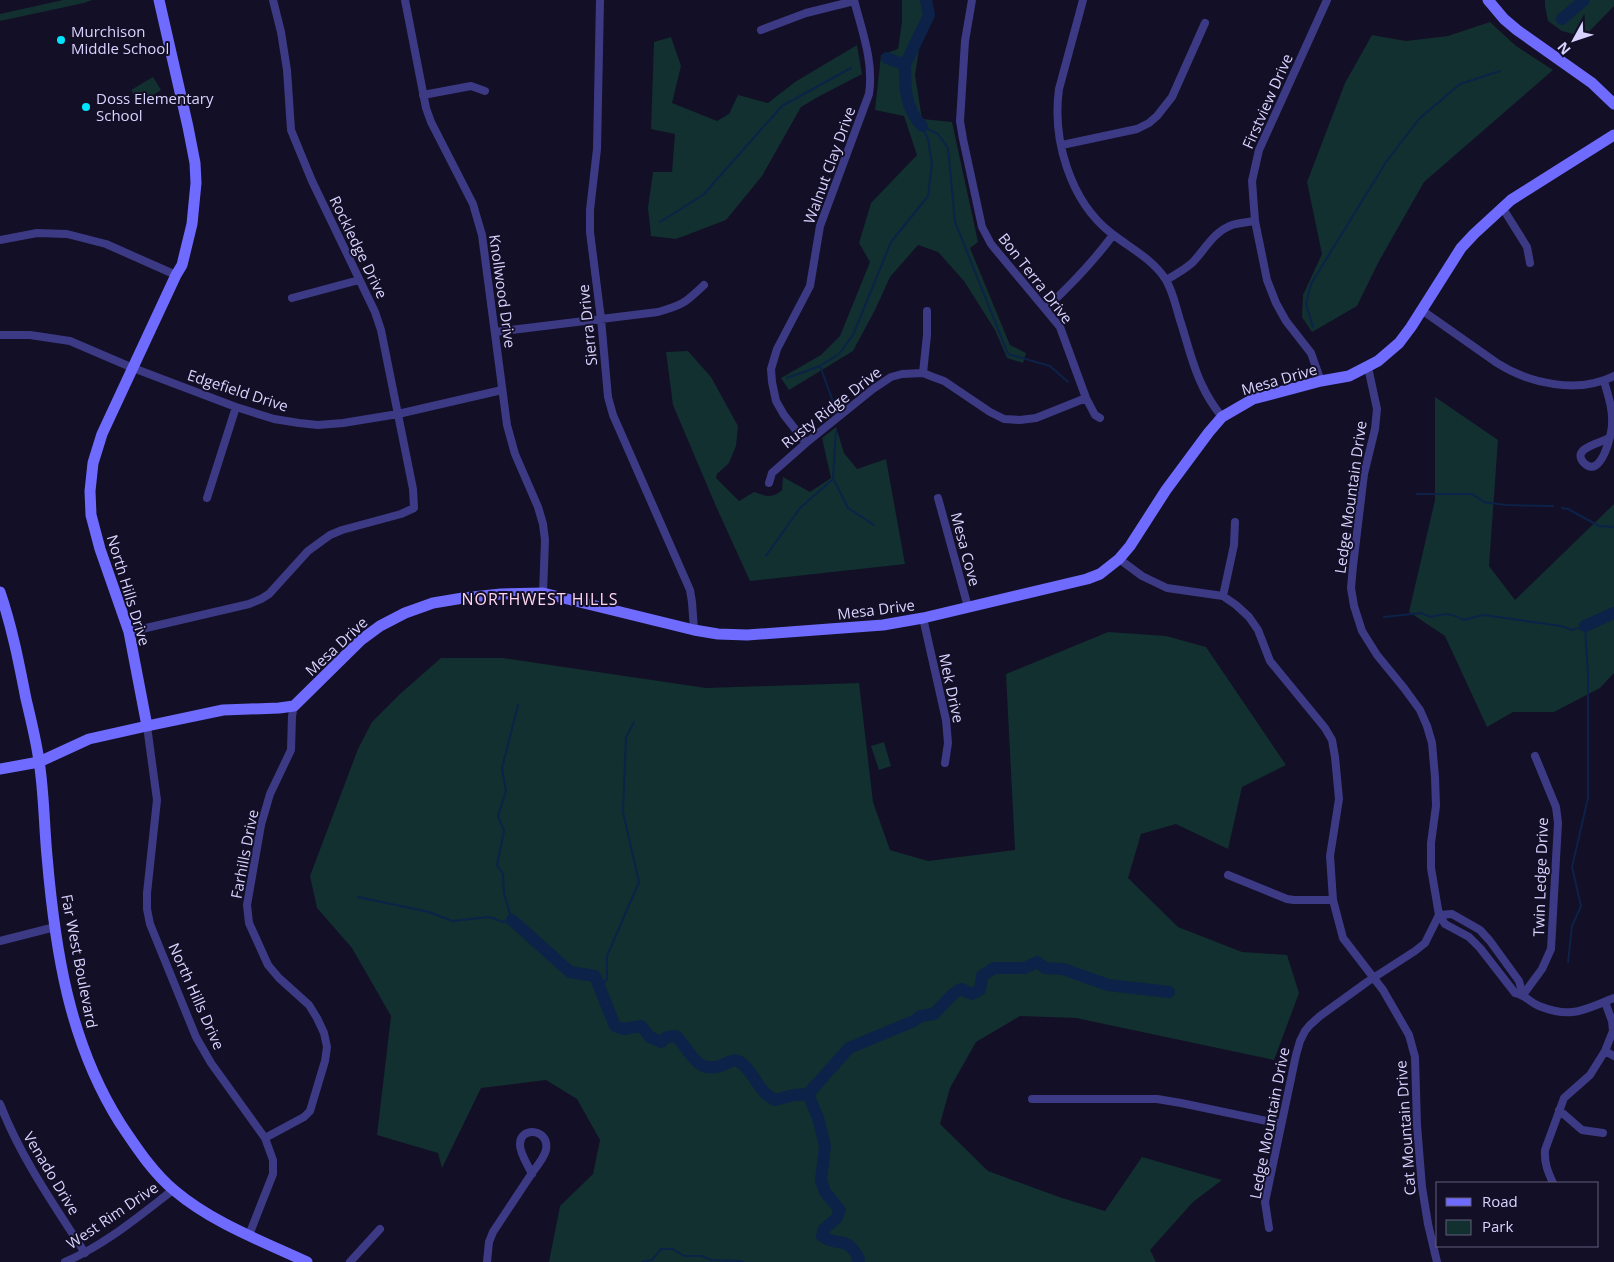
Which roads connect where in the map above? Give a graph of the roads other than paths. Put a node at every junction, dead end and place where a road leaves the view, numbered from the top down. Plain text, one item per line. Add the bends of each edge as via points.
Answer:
1 (158, 0) edge
2 (273, 0) edge
3 (600, 0) edge
4 (854, 0) edge
5 (972, 0) edge
6 (1084, 0) edge
7 (1327, 0) edge
8 (1488, 0) edge
9 (408, 1) edge
10 (1205, 23) dead end
11 (761, 30) dead end
12 (485, 91) dead end
13 (424, 95) junction
14 (1614, 104) edge
15 (1614, 135) edge
16 (1062, 145) junction
17 (1502, 207) junction
18 (1255, 220) junction
19 (1113, 235) junction
20 (0, 240) edge
21 (1530, 263) dead end
22 (176, 275) junction
23 (359, 280) junction
24 (1166, 280) junction
25 (704, 285) dead end
26 (292, 298) dead end
27 (1046, 308) junction
28 (927, 311) dead end
29 (1423, 311) junction
30 (602, 319) junction
31 (495, 332) junction
32 (0, 334) edge
33 (1368, 367) junction
34 (133, 368) junction
35 (922, 374) junction
36 (1614, 376) edge
37 (1321, 381) junction
38 (1604, 381) junction
39 (502, 390) junction
40 (1086, 398) junction
41 (236, 407) junction
42 (398, 414) junction
43 (1222, 417) junction
44 (1100, 418) dead end
45 (1609, 438) dead end
46 (806, 443) junction
47 (769, 483) dead end
48 (207, 498) dead end
49 (938, 498) dead end
50 (1235, 522) dead end
51 (1120, 559) junction
52 (0, 592) edge
53 (543, 593) junction
54 (1223, 596) junction
55 (968, 607) junction
56 (4, 613) edge
57 (923, 618) junction
58 (694, 630) junction
59 (129, 632) junction
60 (294, 706) junction
61 (147, 726) junction
62 (1535, 756) dead end
63 (39, 762) junction
64 (945, 763) dead end
65 (0, 769) edge
66 (1228, 876) dead end
67 (1333, 900) junction
68 (1439, 915) junction
69 (55, 927) junction
70 (0, 941) edge
71 (1374, 977) junction
72 (1523, 995) junction
73 (1614, 998) edge
74 (1605, 1002) junction
75 (1605, 1051) junction
76 (1614, 1056) edge
77 (1032, 1098) dead end
78 (0, 1104) edge
79 (1559, 1110) junction
80 (1282, 1124) junction
81 (1603, 1132) dead end
82 (265, 1138) junction
83 (532, 1174) junction
84 (1553, 1182) edge
85 (173, 1190) junction
86 (1269, 1228) dead end
87 (380, 1229) dead end
88 (249, 1235) junction
89 (85, 1253) junction
90 (65, 1262) edge
91 (307, 1262) edge
92 (350, 1262) edge
93 (487, 1262) edge
94 (1437, 1262) edge

1 - 22 street, North Hills Drive via 195,164 192,224 182,265
2 - 23 street, Rockledge Drive via 287,70 291,130
3 - 30 street, Sierra Drive via 597,149 590,232
4 - 11 street
4 - 46 street, Walnut Clay Drive via 869,58 869,94 820,226 810,286 777,349 772,369 776,401
5 - 27 street, Bon Terra Drive via 965,41 960,121 977,209 991,244
6 - 16 street via 1059,89
7 - 18 street, Firstview Drive via 1256,161 1252,181
8 - 14 street via 1517,30 1592,83
9 - 13 street, Knollwood Drive
10 - 16 street via 1172,97 1149,123 1137,129
12 - 13 street via 471,86
13 - 31 street, Knollwood Drive via 431,122 473,204 482,236
15 - 17 street, Mesa Drive
16 - 19 street via 1075,189 1101,226
17 - 21 street via 1527,247
17 - 29 street, Mesa Drive via 1468,240
18 - 24 street via 1221,231 1193,262
18 - 37 street, Firstview Drive via 1267,280 1276,303 1311,353
19 - 24 street via 1155,266
19 - 27 street via 1095,259
20 - 22 street via 37,233 67,234 106,244
22 - 34 street, North Hills Drive
23 - 26 street
23 - 42 street, Rockledge Drive via 381,330
24 - 43 street via 1201,384
25 - 30 street via 680,306
27 - 40 street, Bon Terra Drive via 1060,327
28 - 35 street
29 - 33 street, Mesa Drive via 1399,343
29 - 38 street via 1509,371 1558,384 1582,386
30 - 31 street
30 - 58 street, Sierra Drive via 608,397 613,415 690,590
31 - 39 street, Knollwood Drive
32 - 34 street, Edgefield Drive via 70,341
33 - 37 street, Mesa Drive via 1349,376
33 - 68 street, Ledge Mountain Drive via 1376,415 1364,474 1353,566 1354,606 1362,631 1377,656 1420,710 1432,743 1436,806 1431,868
34 - 41 street, Edgefield Drive
34 - 59 street, North Hills Drive via 102,434 93,463 90,491 100,549
35 - 40 street, Rusty Ridge Drive via 944,381 1004,419 1036,418
35 - 46 street, Rusty Ridge Drive via 890,377
36 - 38 street
37 - 43 street, Mesa Drive via 1253,399
38 - 45 street via 1612,424
39 - 42 street, Edgefield Drive
39 - 53 street, Knollwood Drive via 515,454 543,524
40 - 44 street, Bon Terra Drive via 1094,415
41 - 42 street, Edgefield Drive via 274,419 318,425
41 - 48 street
42 - 59 street, Rockledge Drive via 414,508 330,535 308,551 261,599
43 - 51 street, Mesa Drive via 1166,490
46 - 47 street, Rusty Ridge Drive via 772,473
49 - 55 street, Mesa Cove
50 - 54 street via 1234,545
51 - 54 street, Cat Mountain Drive via 1142,576 1167,588
51 - 55 street, Mesa Drive via 1087,580
52 - 56 street, Far West Boulevard
53 - 58 street, Mesa Drive
53 - 60 street, Mesa Drive via 463,598 433,603 405,613 361,640
54 - 67 street, Cat Mountain Drive via 1249,617 1258,630 1270,661 1332,740 1340,799 1330,856
55 - 57 street, Mesa Drive
56 - 63 street, Far West Boulevard via 16,649
57 - 58 street, Mesa Drive via 883,625 784,633 718,634
57 - 64 street, Mek Drive via 946,720 948,743
59 - 61 street, North Hills Drive
60 - 61 street via 223,710
60 - 82 street, Farhills Drive via 291,750 266,807 247,905 249,923 268,965 318,1018 327,1047 310,1111
61 - 63 street via 89,739
61 - 82 street, North Hills Drive via 157,800 146,893 150,924 196,1037
62 - 72 street, Twin Ledge Drive via 1556,807 1558,823 1550,949 1542,969
63 - 65 street
63 - 69 street, Far West Boulevard
66 - 67 street via 1287,899
67 - 71 street, Cat Mountain Drive via 1343,938
68 - 71 street, Ledge Mountain Drive via 1424,943
68 - 72 street via 1445,924 1469,937 1515,993
68 - 72 street via 1452,914 1480,930 1518,981
69 - 70 street
69 - 85 street, Far West Boulevard via 71,1010 88,1060 130,1139
71 - 80 street, Ledge Mountain Drive via 1329,1008 1305,1031 1296,1054
71 - 94 street, Cat Mountain Drive via 1409,1035 1415,1057 1422,1187
72 - 74 street via 1536,1004 1563,1013 1575,1013
73 - 74 street
74 - 75 street via 1613,1031
75 - 76 street
75 - 79 street via 1590,1074 1564,1098
77 - 80 street via 1157,1099
78 - 89 street, Venado Drive via 30,1167
79 - 81 street via 1582,1130
79 - 84 street via 1544,1158
80 - 86 street, Ledge Mountain Drive via 1265,1202
82 - 88 street, North Hills Drive via 273,1160 273,1174
83 - 83 street via 520,1146 525,1134 537,1132 546,1140 547,1147
83 - 93 street via 493,1232
85 - 88 street, Far West Boulevard via 210,1216
85 - 89 street, West Rim Drive
87 - 92 street
88 - 91 street, Far West Boulevard
89 - 90 street, West Rim Drive

